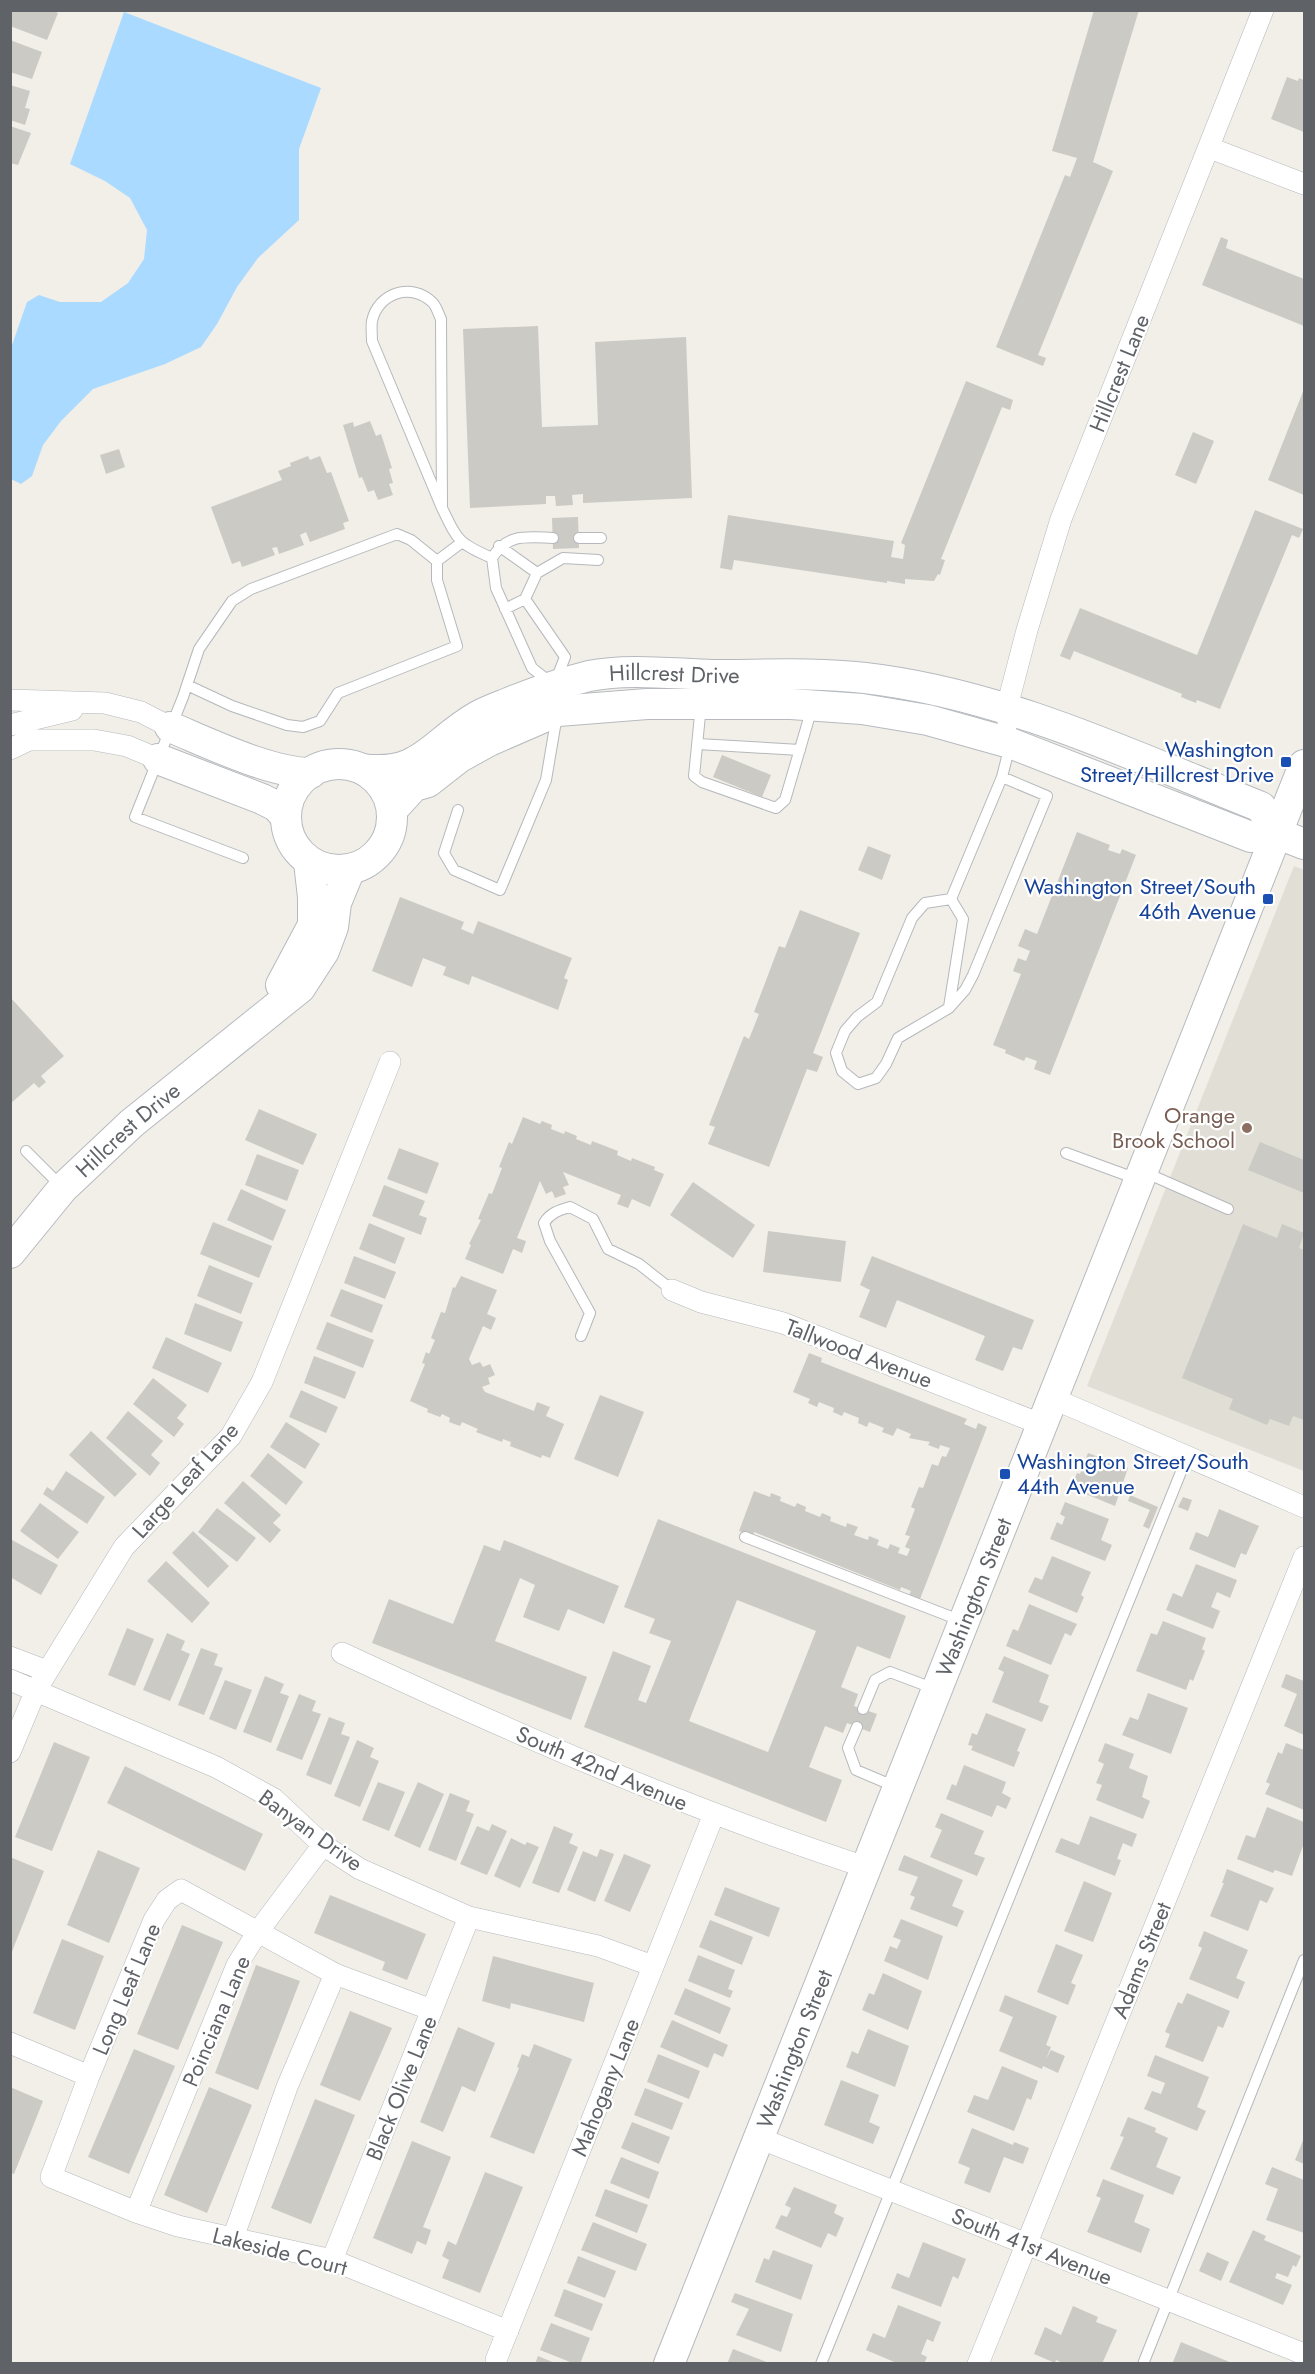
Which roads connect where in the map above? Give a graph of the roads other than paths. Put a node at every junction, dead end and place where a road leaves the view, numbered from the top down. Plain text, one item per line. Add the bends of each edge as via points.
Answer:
1 (1263, 10) edge
2 (1210, 148) junction
3 (1305, 184) edge
4 (442, 508) junction
5 (553, 538) dead end
6 (579, 538) dead end
7 (601, 538) dead end
8 (461, 543) junction
9 (499, 546) junction
10 (492, 558) junction
11 (598, 560) dead end
12 (438, 561) junction
13 (537, 573) junction
14 (525, 599) junction
15 (505, 609) junction
16 (187, 685) junction
17 (556, 698) junction
18 (10, 702) edge
19 (105, 703) junction
20 (701, 704) junction
21 (813, 705) junction
22 (1007, 707) junction
23 (13, 724) edge
24 (170, 728) junction
25 (1010, 743) junction
26 (698, 744) junction
27 (10, 749) edge
28 (800, 750) junction
29 (158, 759) junction
30 (1305, 765) edge
31 (362, 769) junction
32 (310, 772) junction
33 (1002, 777) junction
34 (392, 810) junction
35 (458, 810) dead end
36 (286, 817) junction
37 (1276, 833) junction
38 (1305, 844) edge
39 (243, 858) dead end
40 (309, 862) junction
41 (350, 869) junction
42 (951, 899) junction
43 (949, 1008) junction
44 (260, 1022) junction
45 (390, 1062) dead end
46 (26, 1151) dead end
47 (1066, 1153) dead end
48 (1142, 1176) junction
49 (63, 1188) junction
50 (1228, 1209) dead end
51 (10, 1253) edge
52 (672, 1290) joint
53 (581, 1336) dead end
54 (1048, 1412) junction
55 (1187, 1457) junction
56 (1305, 1507) edge
57 (745, 1537) dead end
58 (1305, 1557) edge
59 (965, 1622) junction
60 (342, 1653) dead end
61 (10, 1657) edge
62 (47, 1671) junction
63 (10, 1680) edge
64 (36, 1690) junction
65 (938, 1690) junction
66 (19, 1707) edge
67 (863, 1709) dead end
68 (857, 1727) dead end
69 (10, 1752) edge
70 (899, 1788) junction
71 (714, 1814) junction
72 (323, 1845) junction
73 (868, 1868) junction
74 (469, 1917) junction
75 (256, 1933) junction
76 (1305, 1960) edge
77 (653, 1966) junction
78 (334, 1974) junction
79 (432, 2010) junction
80 (10, 2043) edge
81 (88, 2076) junction
82 (759, 2138) junction
83 (51, 2177) joint
84 (890, 2190) junction
85 (136, 2212) junction
86 (233, 2238) junction
87 (1026, 2243) junction
88 (332, 2259) junction
89 (1168, 2300) junction
90 (508, 2331) junction
91 (1305, 2354) edge
92 (496, 2360) dead end
93 (669, 2364) edge
94 (821, 2364) edge
95 (978, 2364) edge
96 (1143, 2364) edge

1 - 2 street, Hillcrest Lane
2 - 3 street
2 - 22 street, Hillcrest Lane via 1061,519
4 - 4 lane via 441,319 434,303 405,291 391,294 380,306 372,321 372,341
4 - 8 lane
5 - 9 lane via 516,537
6 - 7 lane
8 - 10 lane
8 - 12 lane
9 - 10 lane
9 - 13 lane
10 - 15 lane via 496,588
11 - 13 lane via 563,558
12 - 16 lane via 397,534 251,589 232,601 213,626 199,649
12 - 16 lane via 437,580 457,646 338,693 320,722 303,727 287,725
13 - 14 lane
14 - 15 lane
14 - 17 lane via 566,657
15 - 17 lane via 532,668
16 - 24 lane
17 - 20 street, Hillcrest Drive
17 - 22 street, Hillcrest Drive via 593,675 792,673 865,678
17 - 31 street, Hillcrest Drive via 478,716 399,770
17 - 34 street, Hillcrest Drive via 460,757 428,782 414,786
17 - 35 lane via 546,780 500,890 454,870 444,853
18 - 19 street
18 - 23 street via 15,715
19 - 23 street
19 - 24 street via 141,712
20 - 21 street, Hillcrest Drive
20 - 26 lane
21 - 25 street, Hillcrest Drive via 928,720
21 - 28 lane
22 - 25 street, Hillcrest Lane
22 - 37 street, Hillcrest Drive via 1261,807
23 - 27 street via 16,733
24 - 29 lane
24 - 32 street, Hillcrest Drive via 273,767 293,773
25 - 33 lane
25 - 37 street, Hillcrest Drive via 1251,837
26 - 28 lane
26 - 28 lane via 694,776 776,808 785,800
27 - 29 street via 29,740 94,740 127,746
29 - 36 street via 262,799
29 - 39 lane via 135,817
30 - 37 street, Washington Street
31 - 32 street, Hillcrest Drive via 344,764
31 - 34 street via 387,793
32 - 36 street via 297,785
33 - 42 lane
33 - 43 lane via 1047,796 973,975
34 - 41 street via 385,845 374,858
36 - 40 street via 297,850
37 - 38 street
37 - 48 street, Washington Street
40 - 41 street via 324,869
40 - 44 street, Hillcrest Drive via 312,925
41 - 44 street, Hillcrest Drive via 336,903 324,951 300,988
42 - 43 lane via 963,919
42 - 43 lane via 925,903 912,918 877,1002 845,1031 836,1053 842,1071 858,1084 876,1078 898,1038
44 - 49 street, Hillcrest Drive via 132,1123
45 - 62 street, Large Leaf Lane via 262,1382 231,1436 124,1547
46 - 49 lane
47 - 48 lane
48 - 50 lane
48 - 54 street, Washington Street
49 - 51 street, Hillcrest Drive
52 - 53 lane via 639,1264 608,1249 593,1219 570,1207 548,1216 544,1223 550,1241 590,1313
52 - 54 street, Tallwood Avenue
54 - 55 street, Tallwood Avenue
54 - 59 street, Washington Street
55 - 56 street, Tallwood Avenue
55 - 84 lane
57 - 59 lane
58 - 87 street, Adams Street
59 - 65 street, Washington Street
60 - 71 street, South 42nd Avenue via 474,1715
61 - 62 street
62 - 64 street, Large Leaf Lane
63 - 64 street, Banyan Drive
64 - 66 street, Large Leaf Lane
64 - 72 street, Banyan Drive via 216,1767 274,1799
65 - 67 lane via 890,1672 875,1680
65 - 70 street, Washington Street
66 - 69 street, Large Leaf Lane
68 - 70 lane via 848,1748 856,1770
70 - 73 street, Washington Street
71 - 73 street, South 42nd Avenue
71 - 77 street, Mahogany Lane
72 - 74 street, Banyan Drive via 360,1869
72 - 75 street, Poinciana Lane
73 - 82 street, Washington Street
74 - 77 street, Banyan Drive via 598,1946
74 - 79 street, Black Olive Lane
75 - 78 street
75 - 81 street, Long Leaf Lane via 181,1890 167,1900 154,1920
75 - 85 street, Poinciana Lane via 237,1965
76 - 89 lane
77 - 90 street, Mahogany Lane
78 - 79 street
78 - 86 street via 287,2087
79 - 88 street, Black Olive Lane
80 - 81 street
81 - 83 street, Long Leaf Lane
82 - 84 street, South 41st Avenue
82 - 93 street, Washington Street
83 - 85 street, Lakeside Court
84 - 87 street, South 41st Avenue
84 - 94 lane
85 - 86 street, Lakeside Court
86 - 88 street, Lakeside Court
87 - 89 street, South 41st Avenue
87 - 95 street, Adams Street
88 - 90 street, Lakeside Court
89 - 91 street, South 41st Avenue
89 - 96 lane
90 - 92 street, Mahogany Lane

